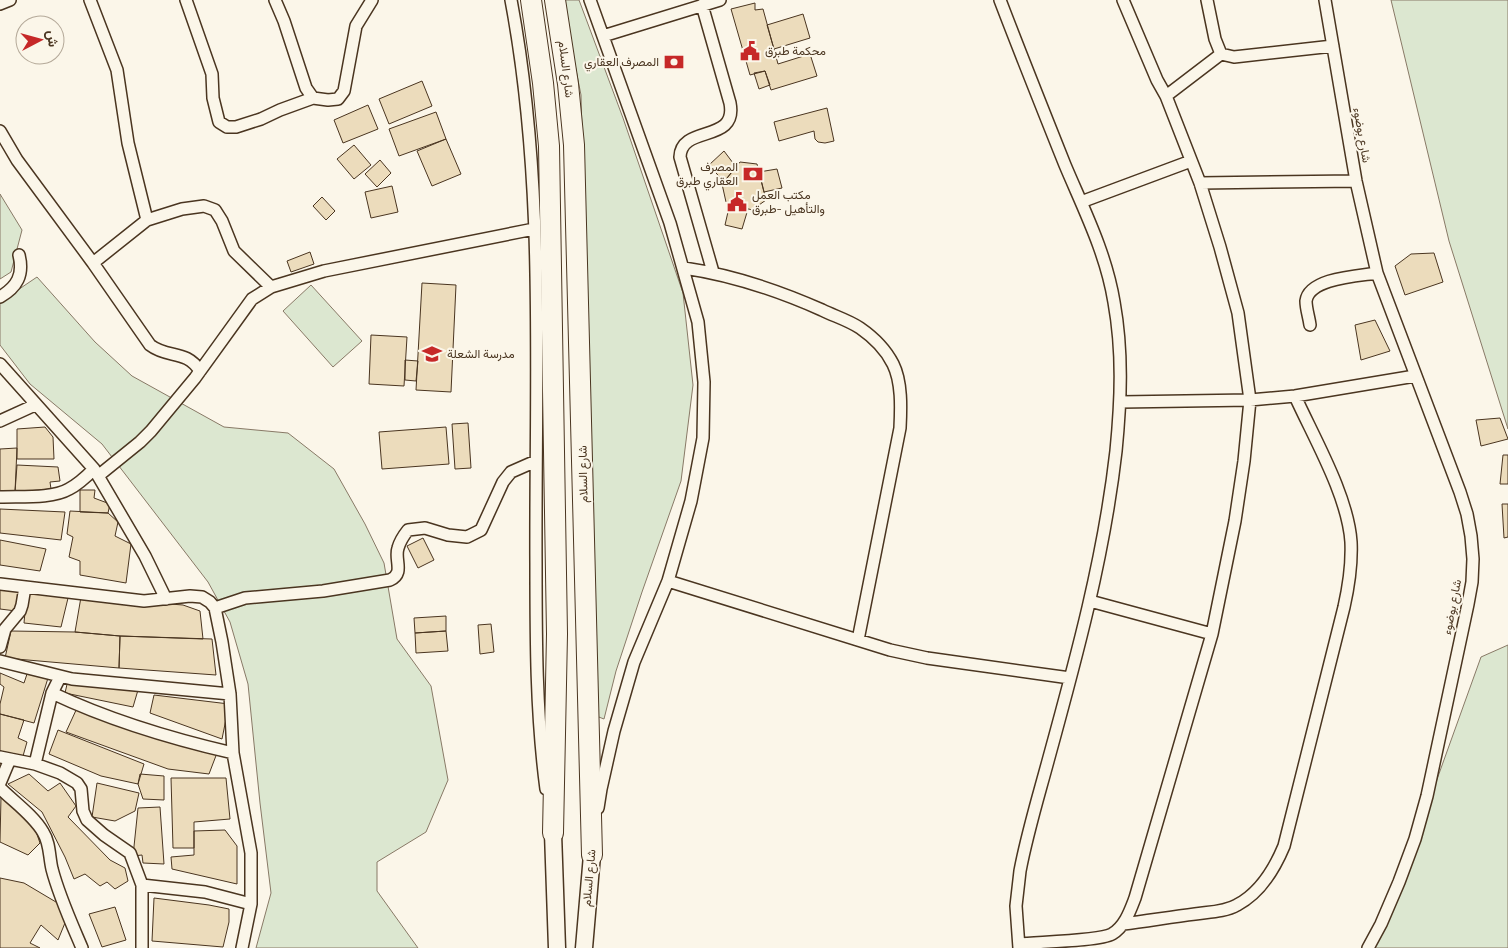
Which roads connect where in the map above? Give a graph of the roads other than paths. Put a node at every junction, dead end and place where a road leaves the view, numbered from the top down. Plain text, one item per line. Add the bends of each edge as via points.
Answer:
1 (10, 0) edge
2 (90, 0) edge
3 (186, 0) edge
4 (275, 0) edge
5 (372, 0) edge
6 (511, 0) edge
7 (532, 0) edge
8 (555, 0) edge
9 (590, 0) edge
10 (720, 0) edge
11 (1000, 0) edge
12 (1123, 0) edge
13 (1207, 0) edge
14 (1325, 0) edge
15 (0, 4) edge
16 (702, 5) junction
17 (603, 36) junction
18 (1333, 46) junction
19 (1221, 54) junction
20 (1166, 96) junction
21 (313, 98) junction
22 (0, 131) edge
23 (1191, 161) junction
24 (1356, 181) junction
25 (1200, 183) junction
26 (1081, 202) junction
27 (147, 220) junction
28 (534, 230) junction
29 (19, 255) dead end
30 (93, 263) junction
31 (684, 268) junction
32 (713, 272) junction
33 (1377, 273) junction
34 (270, 287) junction
35 (0, 297) edge
36 (1310, 325) dead end
37 (0, 364) edge
38 (200, 371) junction
39 (1415, 376) junction
40 (1295, 396) junction
41 (1250, 400) junction
42 (1121, 402) junction
43 (35, 405) junction
44 (0, 420) edge
45 (536, 461) junction
46 (96, 473) junction
47 (0, 498) edge
48 (668, 580) junction
49 (0, 584) edge
50 (25, 587) junction
51 (166, 599) junction
52 (1090, 601) junction
53 (215, 608) junction
54 (1212, 634) junction
55 (858, 640) junction
56 (0, 647) edge
57 (0, 661) edge
58 (60, 677) junction
59 (1070, 678) junction
60 (52, 693) junction
61 (230, 694) junction
62 (233, 753) junction
63 (5, 758) edge
64 (35, 764) junction
65 (0, 783) edge
66 (0, 788) edge
67 (553, 833) junction
68 (592, 855) junction
69 (142, 885) junction
70 (251, 904) junction
71 (1123, 924) junction
72 (1019, 946) edge
73 (82, 948) edge
74 (142, 948) edge
75 (242, 948) edge
76 (557, 948) edge
77 (584, 948) edge
78 (1368, 948) edge

1 - 15 street
2 - 27 street via 117,70 128,143
3 - 21 street via 212,74 219,122 226,127 236,127
4 - 21 street via 306,88
5 - 21 street via 356,26 344,91 338,99
6 - 28 street via 520,46 530,143
7 - 67 highway, شارع السلام via 549,146 557,634
8 - 68 highway, شارع السلام via 574,145
9 - 17 street
10 - 16 street
11 - 26 street
12 - 20 street
13 - 19 street
14 - 18 street, شارع بوضوء
16 - 17 street
16 - 32 street via 731,112 721,128 688,140 682,146 680,157
17 - 31 street
18 - 19 street via 1234,57
18 - 24 street, شارع بوضوء
19 - 20 street
20 - 23 street
22 - 30 street via 17,160
23 - 25 street
23 - 26 street
24 - 25 street
24 - 33 street, شارع بوضوء
25 - 41 street via 1238,314
26 - 42 street via 1106,266 1114,300 1122,368
27 - 30 street
27 - 34 street via 182,209 204,206 215,210 234,251
28 - 34 street via 324,271
28 - 45 street
29 - 35 street via 19,279
30 - 38 street via 150,345 161,352 183,356
31 - 32 street
31 - 48 street via 698,322 704,382 703,438 691,501
32 - 55 street via 766,288 860,328 894,365 900,396 899,436
33 - 36 street via 1315,287 1306,300
33 - 39 street, شارع بوضوء
34 - 38 street via 252,299
37 - 43 street
38 - 46 street via 140,442
39 - 40 street
39 - 78 street, شارع بوضوء via 1467,514 1473,559 1472,582 1414,840 1399,882
40 - 41 street
40 - 71 street via 1341,499 1349,527 1351,558 1348,590 1284,846 1264,883 1236,906 1216,912
41 - 42 street
41 - 54 street via 1235,521
42 - 52 street via 1112,485
43 - 44 street
43 - 46 street
45 - 53 street via 511,472 503,482 481,530 467,537 425,528 408,530 397,549 399,571 395,577 323,591 245,598
45 - 67 street via 538,702
46 - 47 street via 55,494
46 - 51 street via 145,556
48 - 55 street
48 - 68 street via 634,662 614,731 601,789
49 - 50 street
50 - 51 street via 144,601
50 - 56 street via 20,611 5,629
51 - 53 street via 202,597
52 - 54 street
52 - 59 street
53 - 61 street
54 - 71 street via 1135,898
55 - 59 street via 928,658
57 - 58 street
58 - 60 street
58 - 61 street
59 - 72 street via 1020,871 1016,906
60 - 62 street via 82,707 191,743
60 - 64 street
61 - 62 street
62 - 70 street via 251,853
63 - 64 street
63 - 65 street
64 - 69 street via 77,783 87,820 130,853
66 - 73 street via 44,833 52,868
67 - 76 main road, شارع السلام
68 - 77 main road, شارع السلام
69 - 70 street via 205,892
69 - 74 street
70 - 75 street
71 - 72 street via 1104,937

